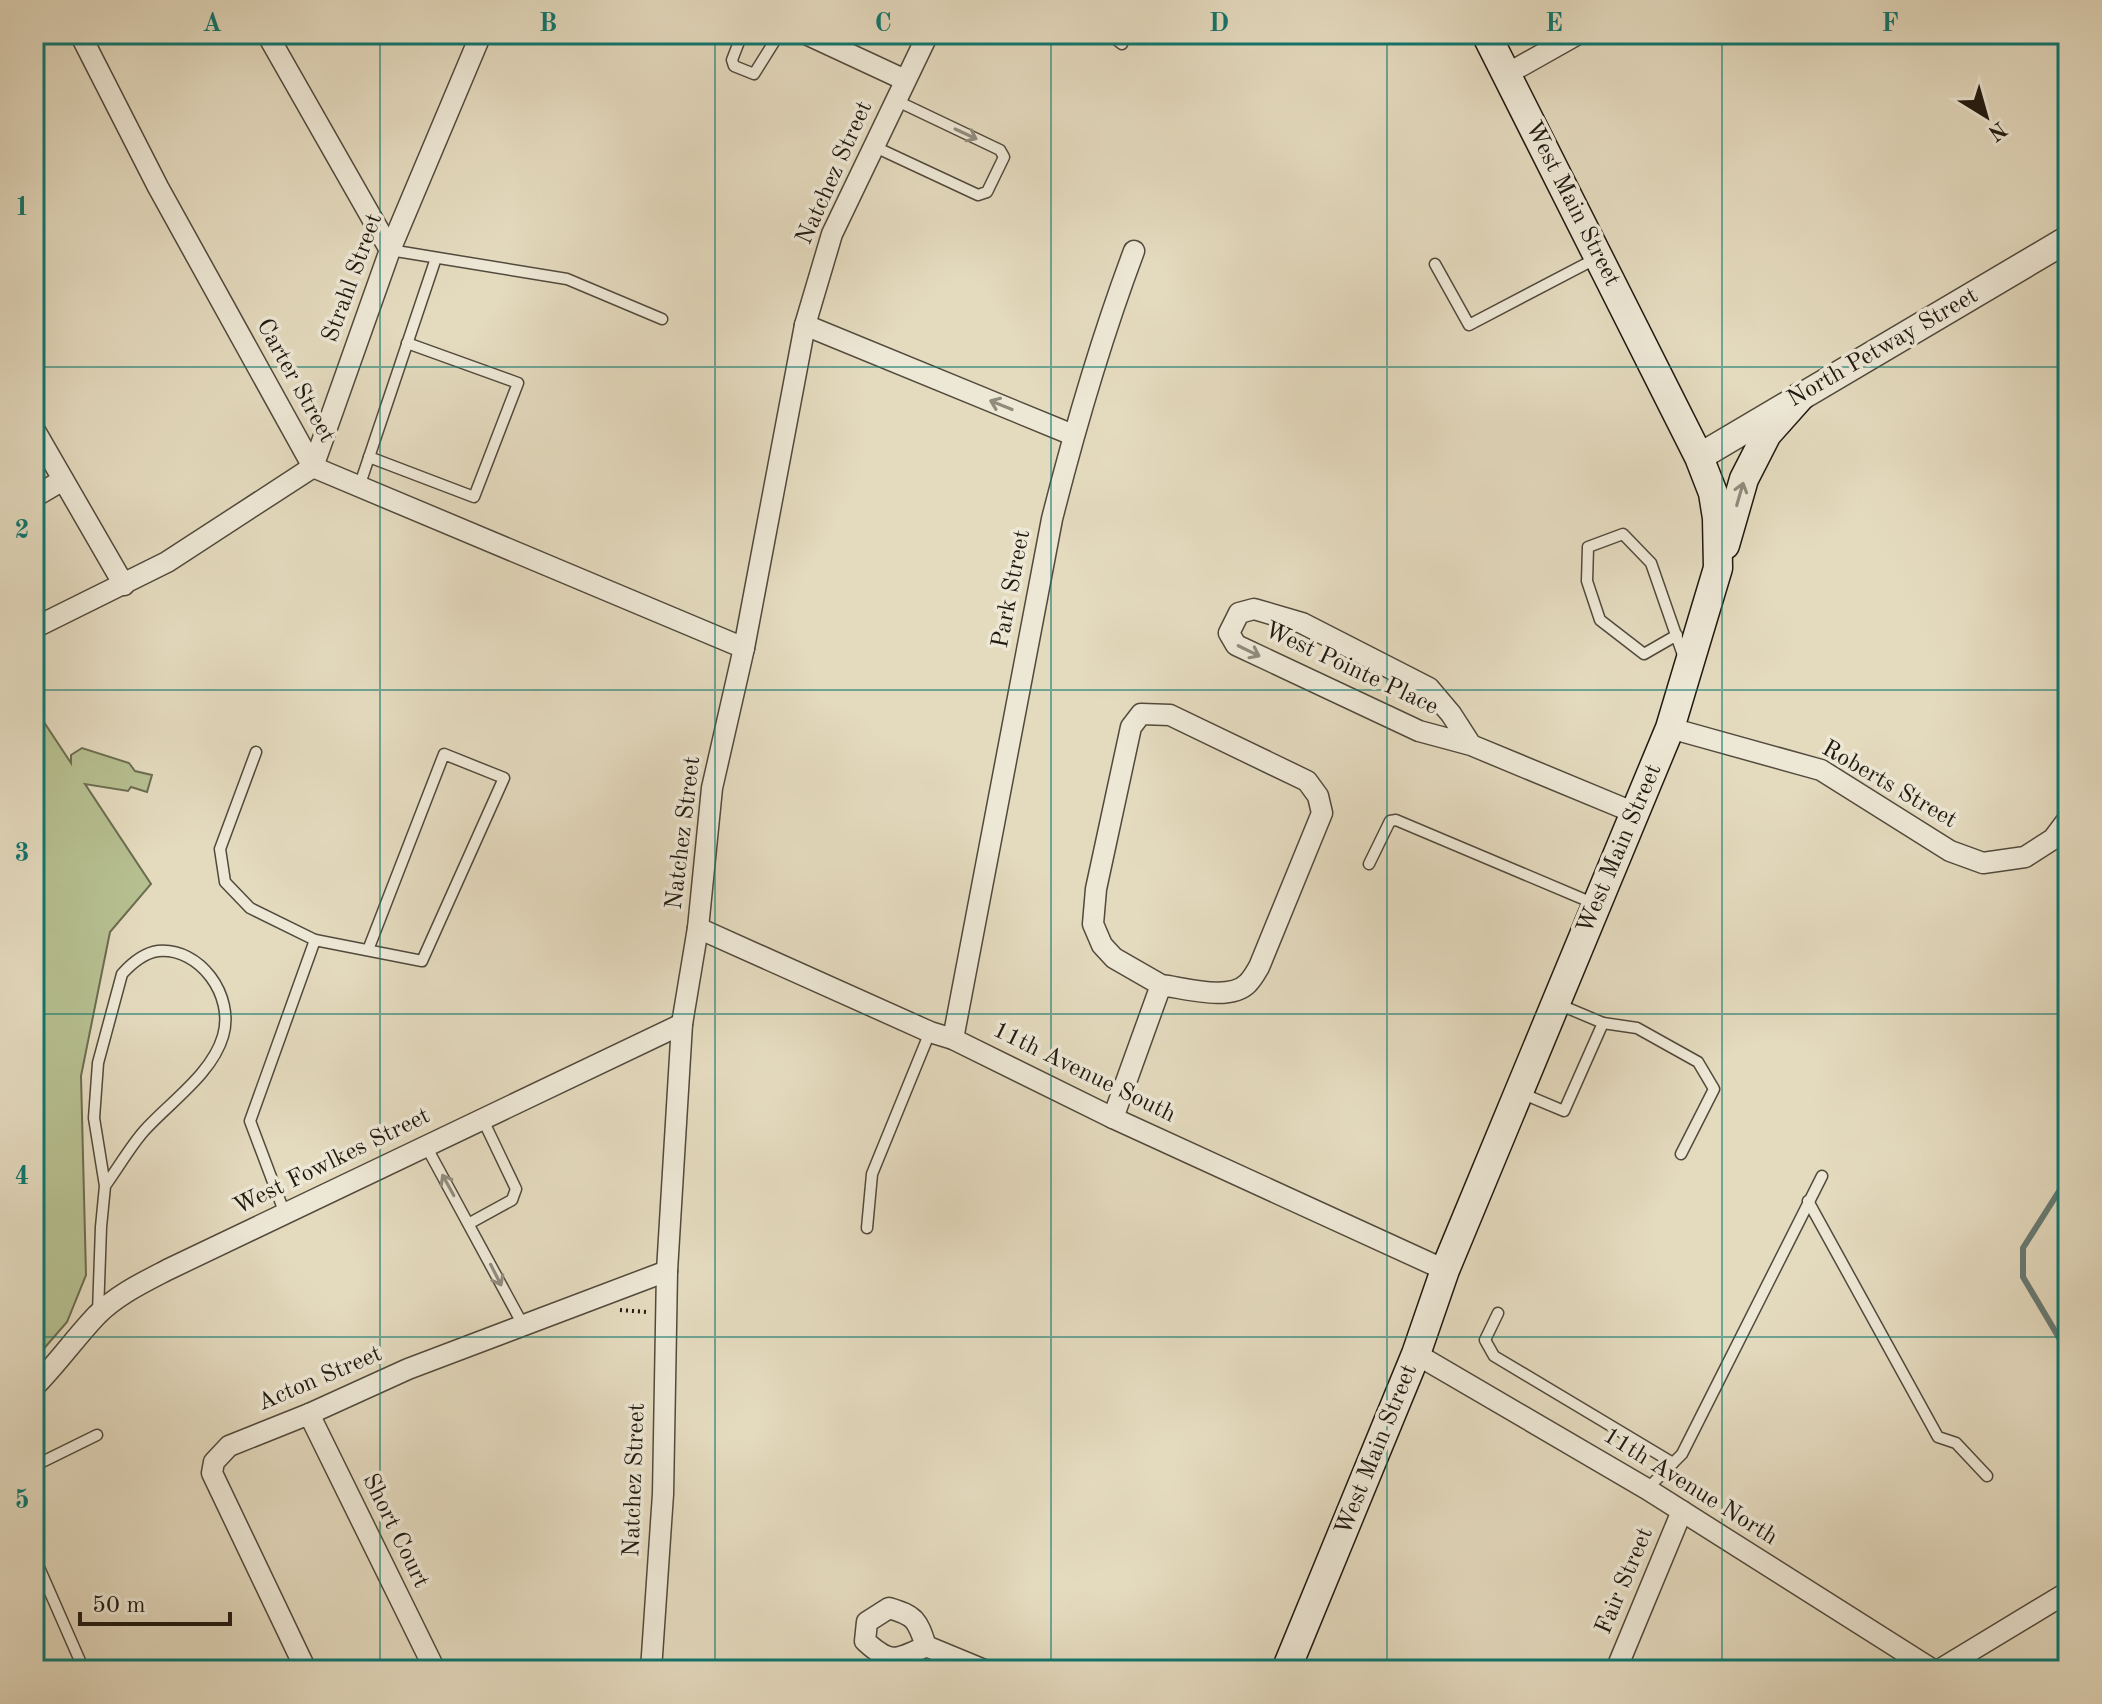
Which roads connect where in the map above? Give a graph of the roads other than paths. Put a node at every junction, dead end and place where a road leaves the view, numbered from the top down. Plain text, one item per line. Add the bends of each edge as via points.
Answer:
1 (80, 34) edge
2 (267, 34) edge
3 (481, 34) edge
4 (742, 34) edge
5 (779, 34) edge
6 (806, 34) edge
7 (928, 34) edge
8 (1109, 34) edge
9 (1486, 34) edge
10 (1578, 34) edge
11 (1122, 44) dead end
12 (1507, 74) junction
13 (905, 80) junction
14 (895, 100) junction
15 (873, 146) junction
16 (2068, 239) edge
17 (390, 250) junction
18 (1134, 251) dead end
19 (1598, 257) junction
20 (436, 258) junction
21 (1435, 264) dead end
22 (662, 319) dead end
23 (805, 325) junction
24 (407, 343) junction
25 (1800, 397) junction
26 (34, 429) edge
27 (1073, 435) junction
28 (369, 457) junction
29 (1699, 457) junction
30 (313, 467) junction
31 (63, 480) junction
32 (359, 487) junction
33 (34, 497) edge
34 (1718, 568) junction
35 (124, 585) junction
36 (34, 628) edge
37 (1677, 635) junction
38 (744, 648) junction
39 (1688, 668) junction
40 (1670, 728) junction
41 (1471, 745) junction
42 (256, 752) dead end
43 (1635, 813) junction
44 (2068, 819) edge
45 (1369, 864) dead end
46 (1597, 904) junction
47 (698, 928) junction
48 (315, 940) junction
49 (368, 950) junction
50 (1161, 985) junction
51 (1556, 1003) junction
52 (1603, 1023) junction
53 (682, 1024) junction
54 (930, 1032) junction
55 (953, 1039) junction
56 (1519, 1092) junction
57 (1113, 1118) junction
58 (483, 1120) junction
59 (426, 1146) junction
60 (1681, 1154) dead end
61 (1822, 1176) dead end
62 (105, 1186) junction
63 (1808, 1201) junction
64 (285, 1214) junction
65 (470, 1223) junction
66 (867, 1228) dead end
67 (1445, 1270) junction
68 (667, 1271) junction
69 (1498, 1313) dead end
70 (98, 1315) junction
71 (523, 1325) junction
72 (1416, 1354) junction
73 (34, 1387) edge
74 (309, 1414) junction
75 (97, 1435) dead end
76 (1673, 1463) junction
77 (34, 1466) edge
78 (1987, 1476) dead end
79 (1647, 1489) junction
80 (1682, 1511) junction
81 (34, 1559) edge
82 (2068, 1592) edge
83 (926, 1646) dead end
84 (84, 1670) edge
85 (306, 1670) edge
86 (435, 1670) edge
87 (651, 1670) edge
88 (984, 1670) edge
89 (1286, 1670) edge
90 (1616, 1670) edge
91 (1936, 1670) edge

1 - 30 street, Carter Street
2 - 17 street
3 - 17 street, Strahl Street
4 - 5 lane via 732,60 754,74
6 - 13 street
7 - 13 street, Natchez Street
8 - 11 lane
9 - 12 main road, West Main Street
10 - 12 street
12 - 19 main road, West Main Street
13 - 14 street, Natchez Street
14 - 15 street, Natchez Street
14 -> 15 lane via 1000,150 1004,157 987,192 978,195
15 - 23 street, Natchez Street via 832,234
16 - 25 street, North Petway Street
17 - 20 lane
17 - 30 street, Strahl Street
18 - 27 street, Park Street
19 - 21 lane via 1469,325
19 - 29 main road, West Main Street
20 - 22 lane via 567,279
20 - 24 lane
27 -> 23 street
23 - 38 street, Natchez Street
24 - 28 lane
24 - 28 lane via 518,383 474,497
25 - 29 street, North Petway Street
34 -> 25 main road via 1744,479 1767,434
26 - 31 street
27 - 55 street, Park Street via 1052,519
28 - 32 lane
29 - 34 main road, West Main Street via 1713,493
30 - 32 street, Carter Street
30 - 35 street
31 - 33 street
31 - 35 street
32 - 38 street, Carter Street
34 - 39 main road, West Main Street
35 - 36 street
37 - 37 lane via 1651,563 1623,534 1588,547 1587,581 1600,620 1644,654
37 - 39 lane
38 - 47 street, Natchez Street via 712,788
39 - 40 main road, West Main Street
40 - 43 main road, West Main Street
40 - 44 street, Roberts Street via 1821,770 1950,851 1983,863 2025,857 2053,839
41 -> 41 street, West Pointe Place via 1429,688 1302,623 1254,609 1239,613 1229,633 1236,645 1419,731
41 - 43 street, West Pointe Place
42 - 48 lane via 220,849 225,882 250,908
43 - 46 main road, West Main Street
45 - 46 lane via 1390,821 1396,820
46 - 51 main road, West Main Street
47 - 53 street, Natchez Street
47 - 54 street, 11th Avenue South
48 - 49 lane
48 - 64 lane via 250,1121
49 - 49 lane via 422,961 504,778 444,754
50 - 50 street via 1114,958 1093,924 1131,727 1141,714 1170,715 1307,781 1322,813 1249,982 1240,989 1213,993
50 - 57 street
51 - 52 lane
51 - 56 main road, West Main Street
52 - 56 lane via 1564,1111
52 - 60 lane via 1637,1028 1698,1062 1714,1089
53 - 58 street, West Fowlkes Street
53 - 68 street, Natchez Street
54 - 55 street, 11th Avenue South
54 - 66 lane via 872,1174
55 - 57 street, 11th Avenue South
56 - 67 main road, West Main Street
57 - 67 street, 11th Avenue South
58 - 59 street, West Fowlkes Street
58 - 65 lane via 516,1189 512,1200
59 - 64 street, West Fowlkes Street
65 -> 59 lane
61 - 63 lane
62 - 62 lane via 94,1118 98,1063 122,974 155,951 178,952 196,961 221,994 223,1035 209,1063 142,1133
62 - 70 lane
63 - 76 lane
63 - 78 lane via 1938,1437 1956,1443
64 - 70 street, West Fowlkes Street via 120,1295
65 -> 71 lane
67 - 72 main road, West Main Street
68 - 71 street, Acton Street
68 - 87 street, Natchez Street via 663,1494
69 - 76 lane via 1485,1340 1494,1356
70 - 73 street, West Fowlkes Street
71 - 74 street, Acton Street
72 - 79 street, 11th Avenue North
72 - 89 main road, West Main Street
74 - 85 street, Acton Street via 229,1446 214,1462 212,1473
74 - 86 street, Short Court
75 - 77 lane
76 - 79 lane
79 - 80 street, 11th Avenue North
80 - 90 street, Fair Street
80 - 91 street, 11th Avenue North
81 - 84 lane
82 - 91 street
83 - 88 street

